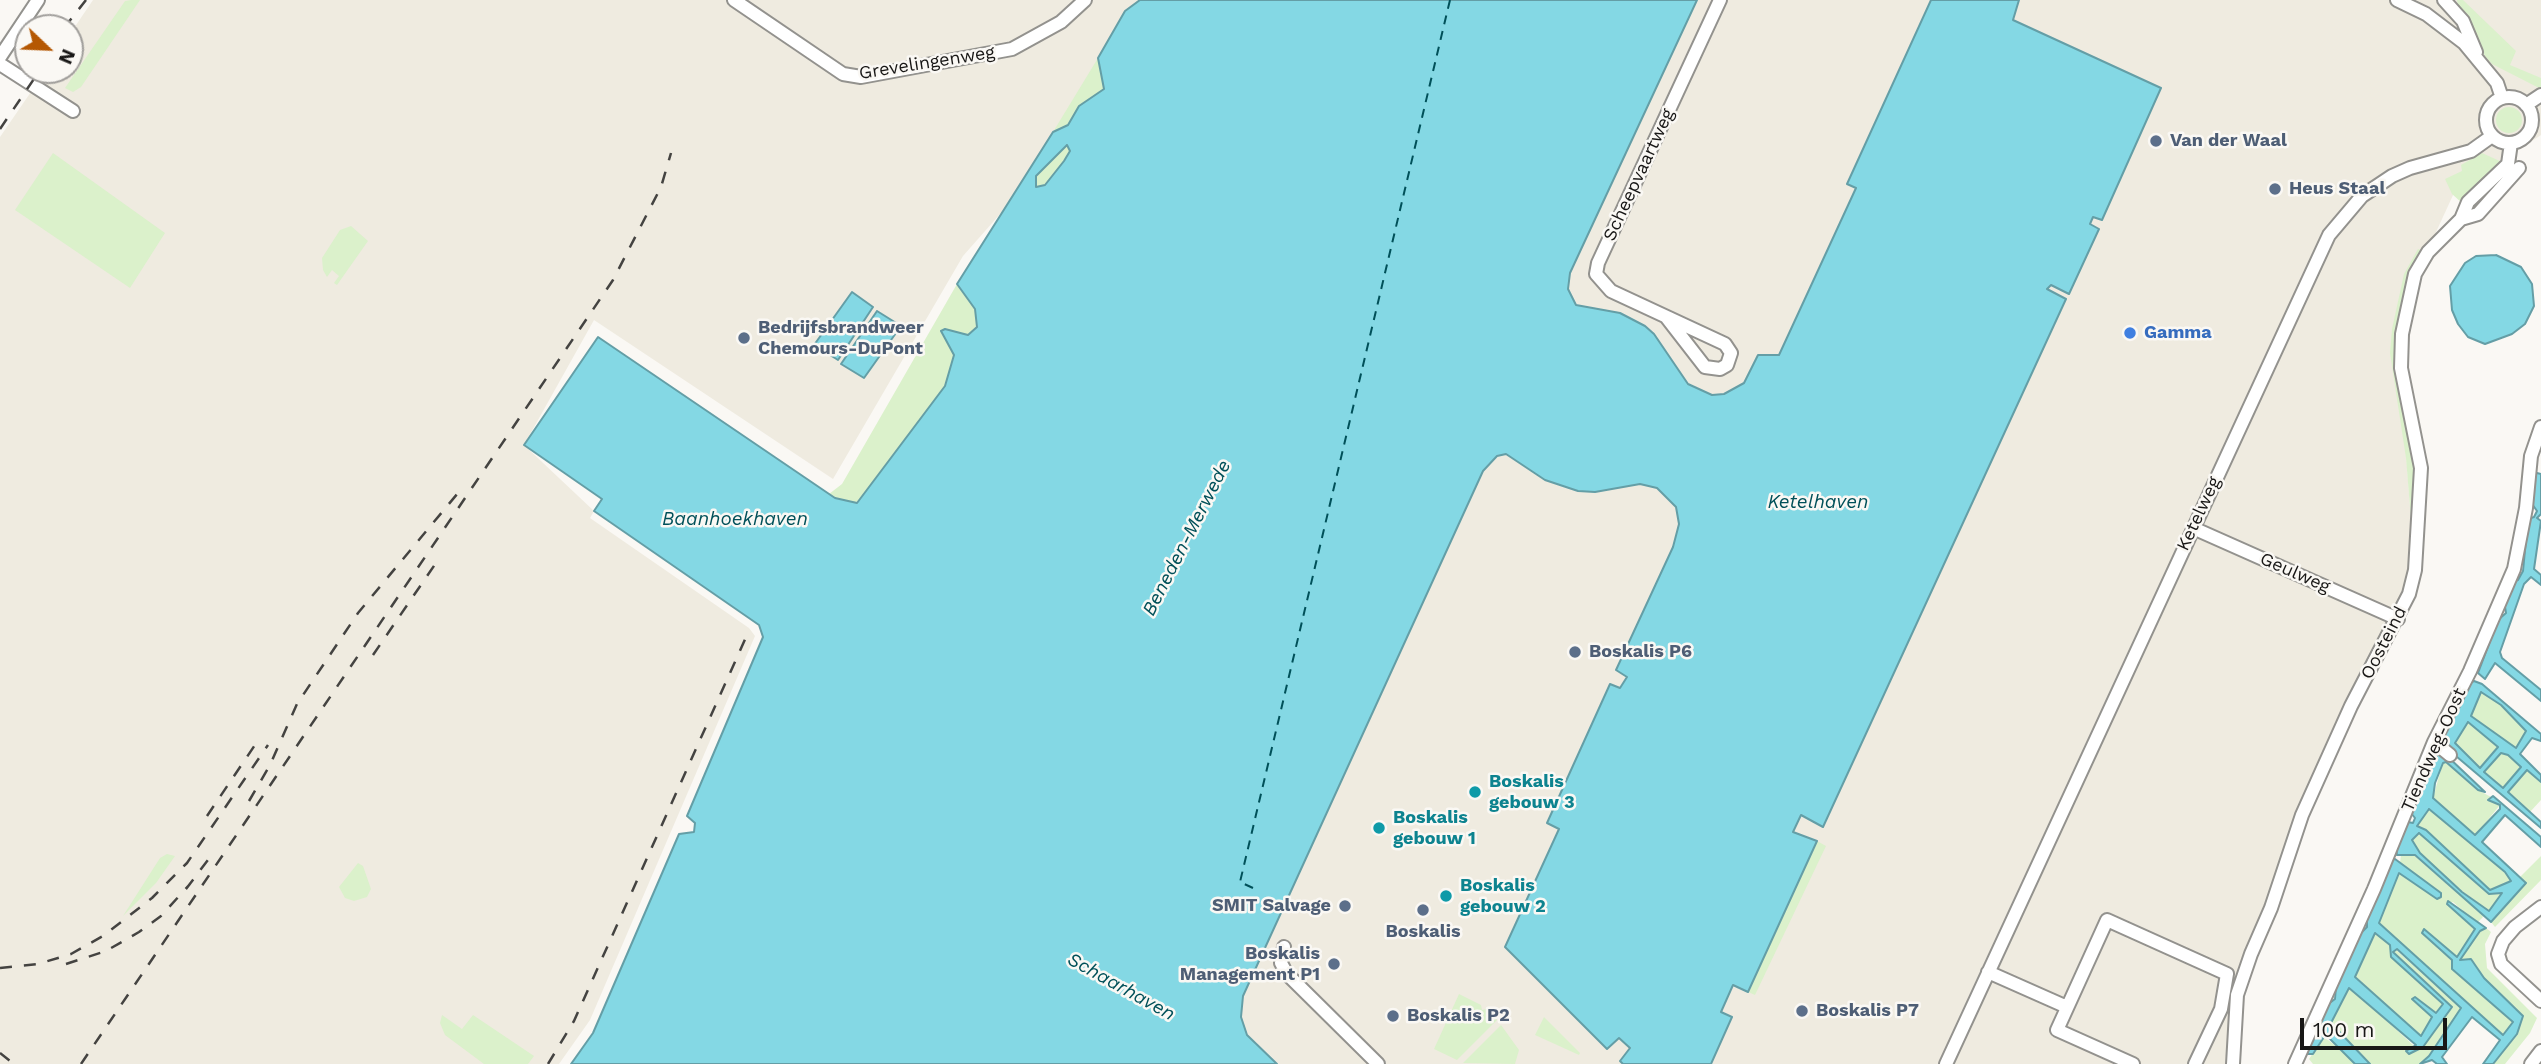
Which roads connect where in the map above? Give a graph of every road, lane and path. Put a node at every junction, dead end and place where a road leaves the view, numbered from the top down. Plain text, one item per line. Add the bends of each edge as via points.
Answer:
1 (38, 0) edge
2 (734, 0) edge
3 (1085, 0) edge
4 (1720, 0) edge
5 (2397, 0) edge
6 (2444, 0) edge
7 (2477, 56) junction
8 (0, 57) edge
9 (0, 64) edge
10 (2541, 95) edge
11 (2502, 98) junction
12 (2526, 105) junction
13 (73, 111) dead end
14 (2536, 129) edge
15 (2492, 136) junction
16 (2511, 143) junction
17 (2519, 168) dead end
18 (2460, 219) junction
19 (1667, 318) junction
20 (2541, 427) edge
21 (2193, 528) junction
22 (2398, 619) junction
23 (2541, 898) edge
24 (2541, 907) edge
25 (2526, 917) junction
26 (1284, 947) dead end
27 (1988, 972) junction
28 (2541, 1000) edge
29 (2067, 1007) junction
30 (2541, 1051) edge
31 (1378, 1064) edge
32 (1946, 1064) edge
33 (2133, 1064) edge
34 (2195, 1064) edge
35 (2233, 1064) edge
36 (2295, 1064) edge
37 (2531, 1064) edge

1 - 8 street
2 - 3 street, Grevelingenweg via 844,74 861,77 1012,49 1061,22
4 - 19 street, Scheepvaartweg via 1598,262 1596,274 1611,291
5 - 7 street via 2440,23
6 - 7 street via 2463,21
7 - 11 street
9 - 13 street
10 - 12 street
11 - 12 street via 2515,98
11 - 15 street via 2486,114
12 - 14 street
14 - 16 street
15 - 16 street
15 - 21 street, Ketelweg via 2471,151 2392,176 2343,216 2329,235
16 - 18 street, Oosteind via 2508,164 2468,202
17 - 18 street, Oosteind via 2478,214
18 - 22 street, Oosteind via 2414,274 2402,334 2402,368 2421,468 2415,570
19 - 19 street, Scheepvaartweg via 1704,367 1727,365 1731,353 1725,344
20 - 36 street, Tiendweg-Oost via 2531,456 2514,569 2442,748
21 - 22 street, Geulweg
21 - 27 street, Ketelweg
22 - 35 street, Oosteind via 2351,706 2302,815 2236,995
23 - 25 street
24 - 25 street
25 - 28 street via 2503,941 2498,954 2501,964
26 - 31 street via 1281,963 1287,974
27 - 29 street
27 - 32 street, Ketelweg
29 - 33 street via 2057,1030
29 - 34 street via 2107,920 2227,974 2221,1009
30 - 37 street

